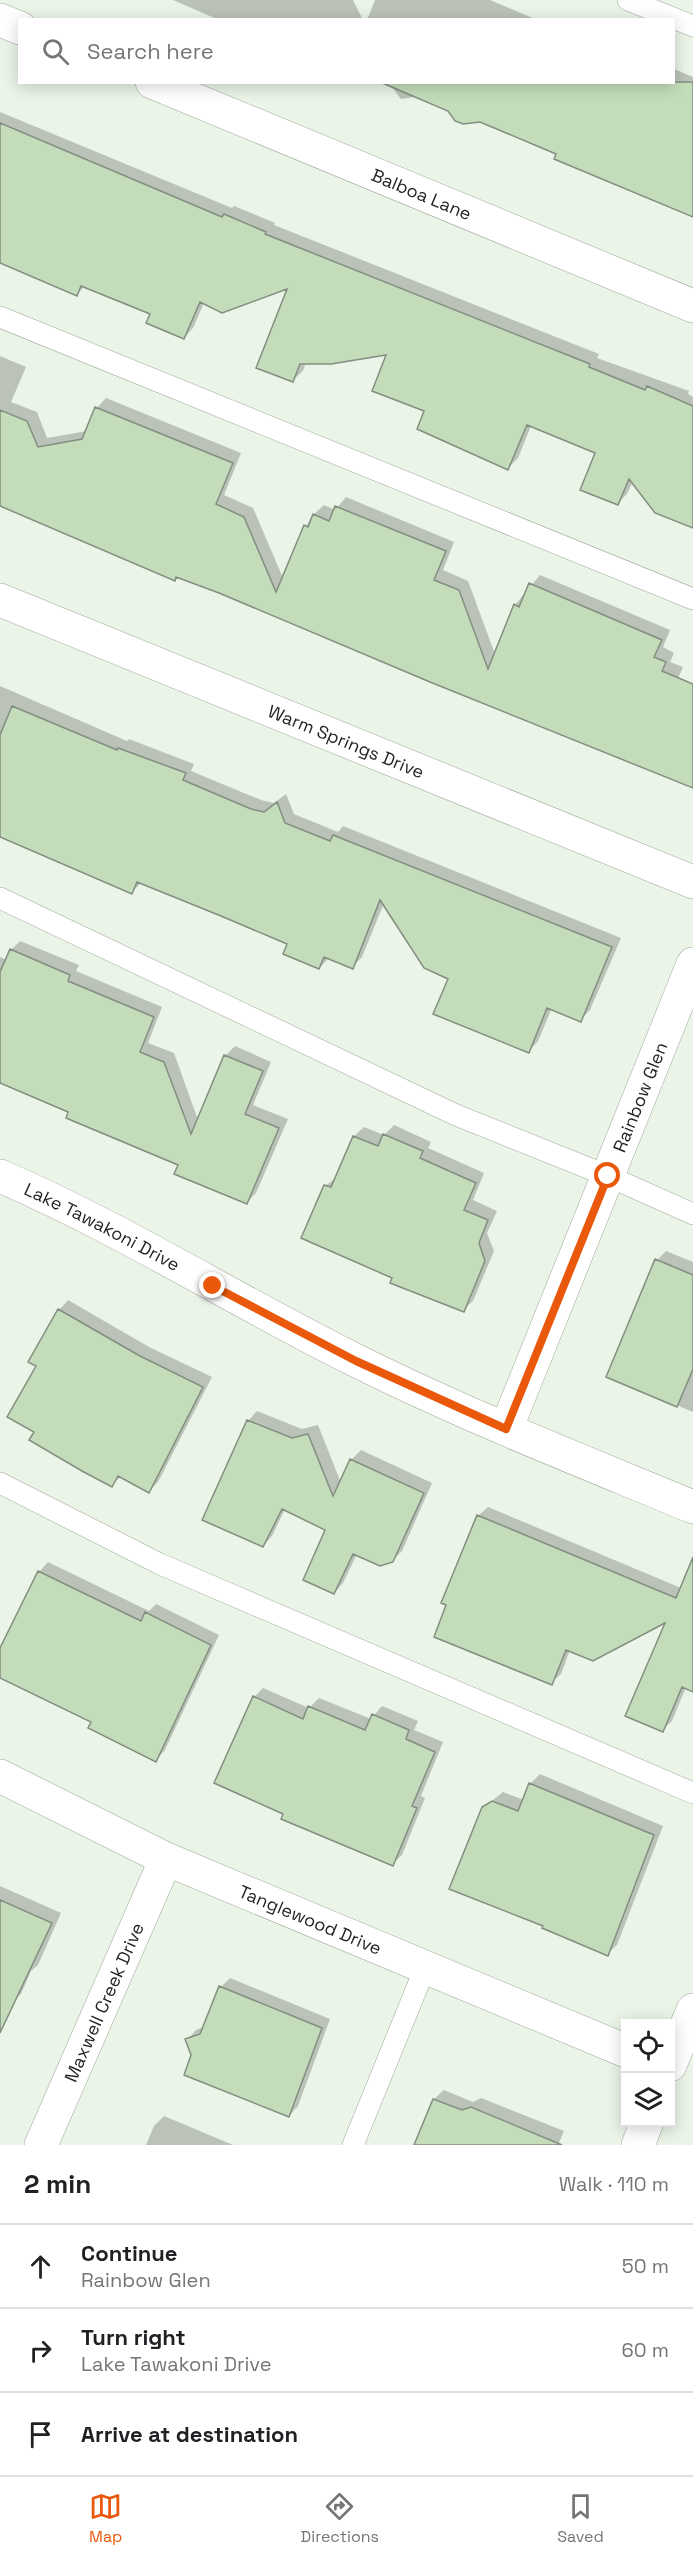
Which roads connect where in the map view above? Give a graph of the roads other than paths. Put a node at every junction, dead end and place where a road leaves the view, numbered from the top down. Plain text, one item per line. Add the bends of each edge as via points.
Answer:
1 (628, 0) edge
2 (673, 18) edge
3 (675, 19) edge
4 (0, 20) edge
5 (693, 26) edge
6 (18, 27) edge
7 (157, 84) edge
8 (693, 306) edge
9 (0, 316) edge
10 (693, 599) edge
11 (0, 600) edge
12 (693, 882) edge
13 (0, 898) edge
14 (693, 964) edge
15 (0, 1176) edge
16 (608, 1176) junction
17 (693, 1214) edge
18 (506, 1429) junction
19 (0, 1483) edge
20 (693, 1507) edge
21 (0, 1776) edge
22 (693, 1793) edge
23 (166, 1859) junction
24 (425, 1968) junction
25 (693, 2010) edge
26 (621, 2049) edge
27 (675, 2053) edge
28 (645, 2127) edge
29 (41, 2145) edge
30 (353, 2145) edge
31 (638, 2145) edge

1 - 2 lane
3 - 5 lane
4 - 6 street
7 - 8 street, Balboa Lane
9 - 10 lane
11 - 12 street, Warm Springs Drive
13 - 16 lane via 456,1115
14 - 16 street, Rainbow Glen
15 - 18 street, Lake Tawakoni Drive via 68,1206 356,1361
16 - 17 lane
16 - 18 street, Rainbow Glen
18 - 20 street, Lake Tawakoni Drive
19 - 22 lane via 160,1564
21 - 23 street, Tanglewood Drive
23 - 24 street, Tanglewood Drive
23 - 29 street, Maxwell Creek Drive
24 - 26 street, Tanglewood Drive
24 - 30 lane
25 - 27 street
28 - 31 street

